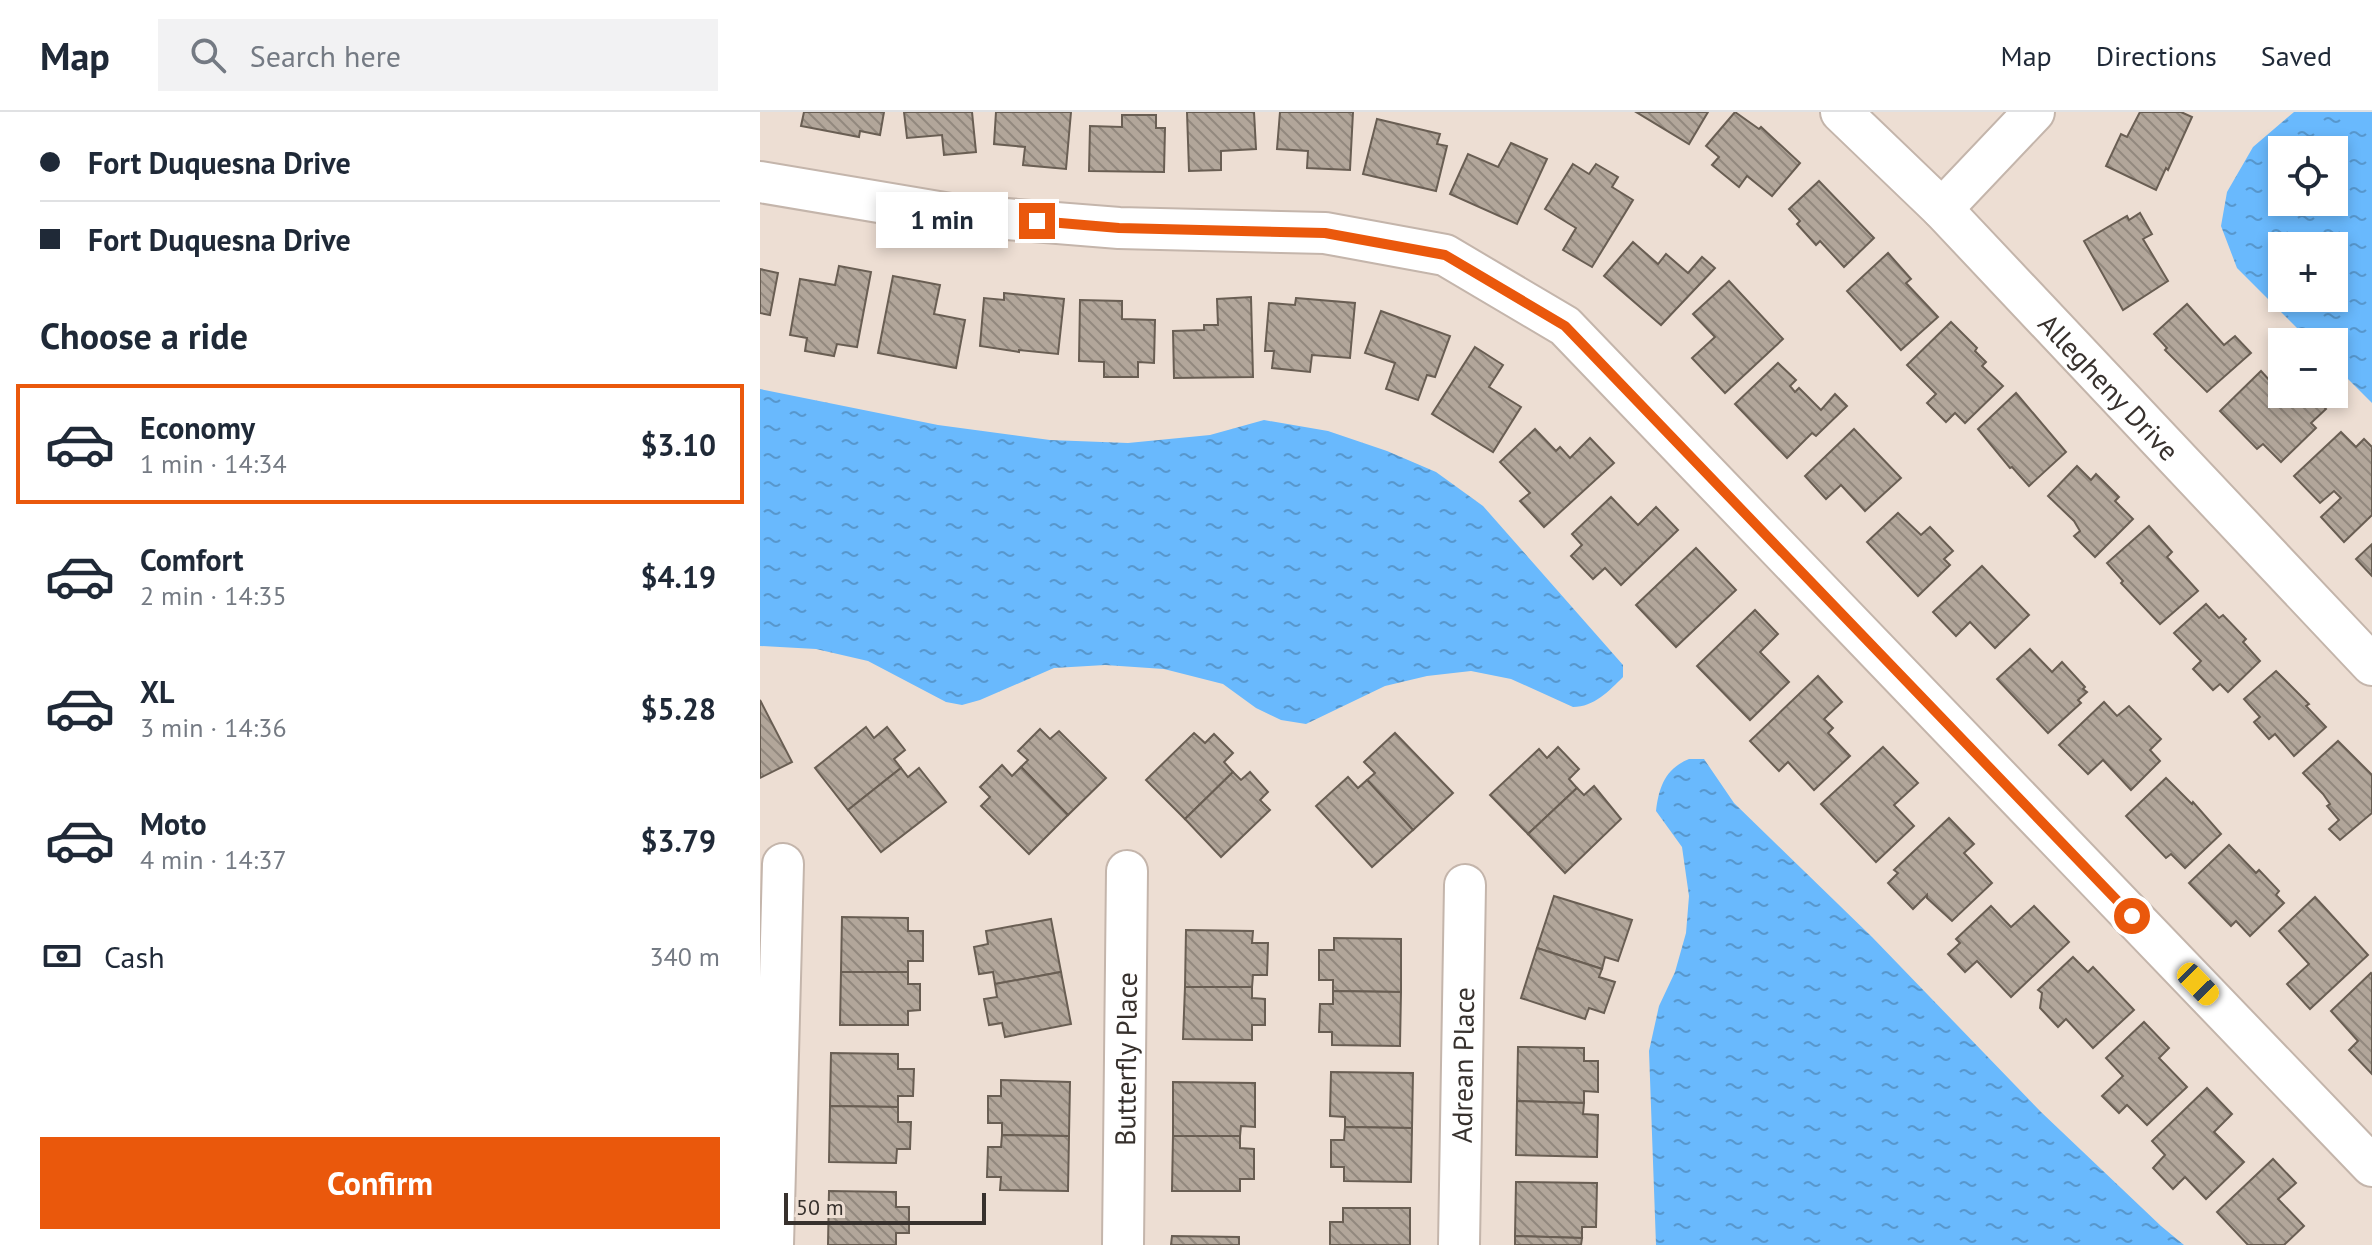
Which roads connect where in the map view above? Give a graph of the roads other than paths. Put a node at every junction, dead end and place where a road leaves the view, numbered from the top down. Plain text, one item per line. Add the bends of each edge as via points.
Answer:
1 (1841, 112) edge
2 (2034, 112) edge
3 (760, 182) edge
4 (1942, 209) junction
5 (2372, 665) edge
6 (783, 864) dead end
7 (1127, 871) dead end
8 (1465, 885) dead end
9 (2372, 1166) edge
10 (773, 1245) edge
11 (1123, 1245) edge
12 (1459, 1245) edge

1 - 4 street, Allegheny Drive
2 - 4 street
3 - 9 street via 956,215 1119,228 1325,233 1445,255 1565,326
4 - 5 street, Allegheny Drive
6 - 10 street
7 - 11 street, Butterfly Place
8 - 12 street, Adrean Place

